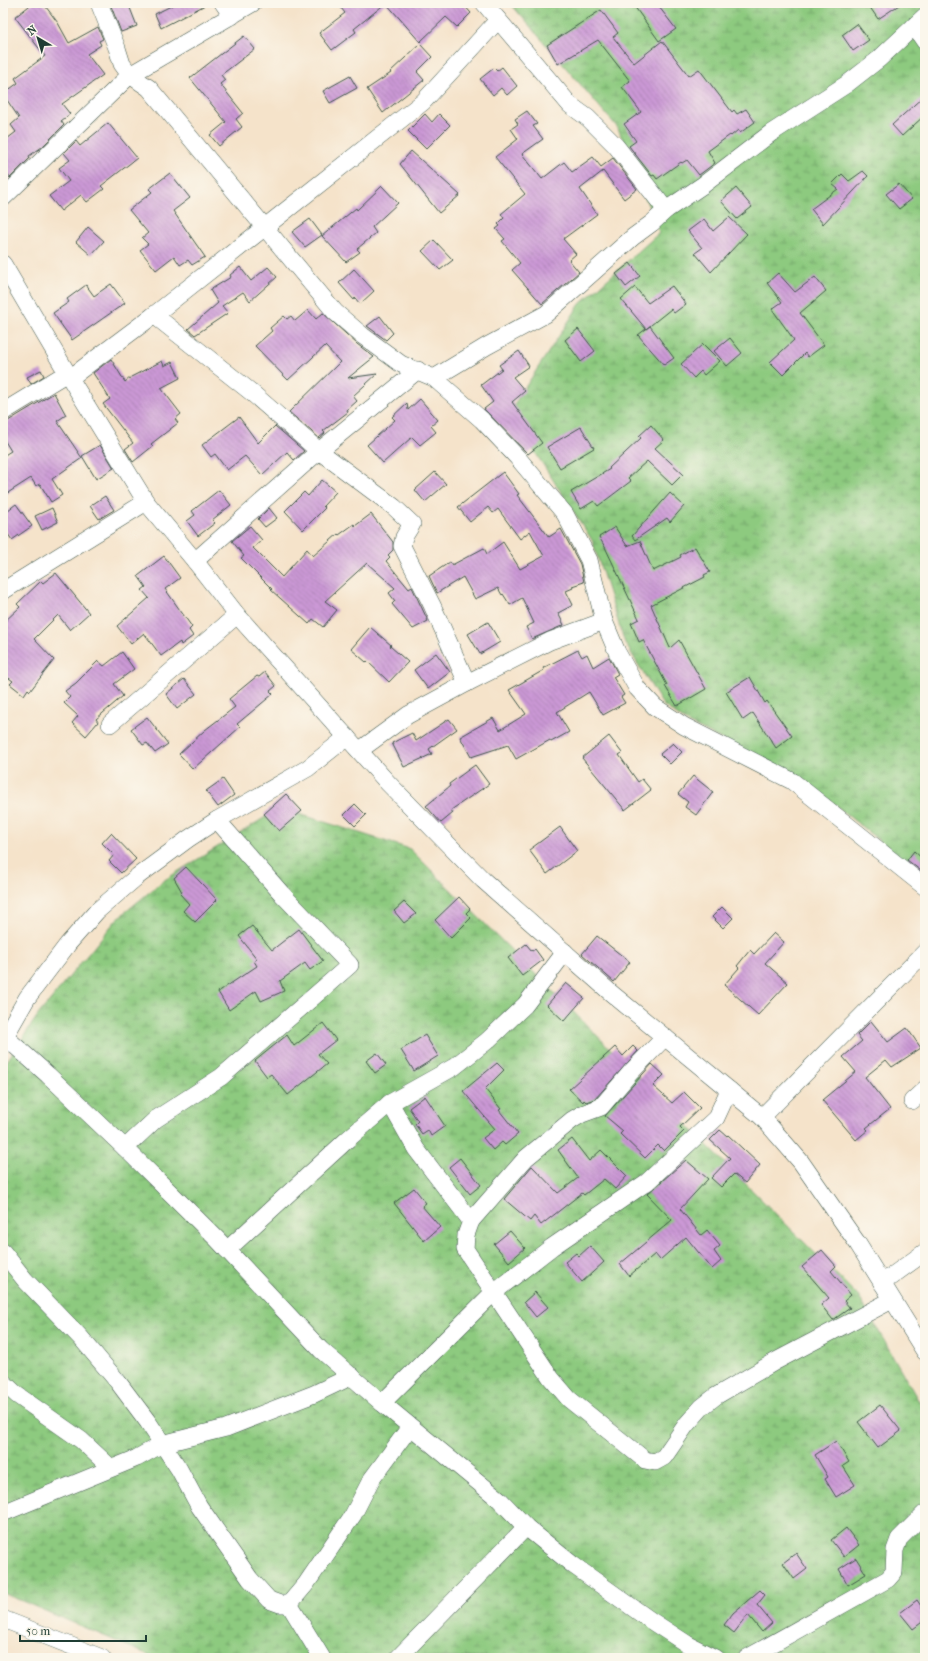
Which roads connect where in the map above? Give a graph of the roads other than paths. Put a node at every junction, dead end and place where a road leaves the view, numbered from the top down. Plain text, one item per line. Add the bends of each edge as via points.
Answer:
1 (99, 3) edge
2 (253, 3) edge
3 (484, 3) edge
4 (228, 10) edge
5 (498, 20) junction
6 (920, 21) edge
7 (925, 42) edge
8 (130, 74) junction
9 (3, 198) edge
10 (666, 210) junction
11 (266, 227) junction
12 (3, 264) edge
13 (154, 315) junction
14 (418, 370) junction
15 (69, 375) junction
16 (434, 378) junction
17 (3, 412) edge
18 (319, 451) junction
19 (146, 502) junction
20 (195, 561) junction
21 (3, 591) edge
22 (237, 615) junction
23 (604, 621) junction
24 (467, 682) junction
25 (110, 724) dead end
26 (347, 737) junction
27 (360, 750) junction
28 (217, 820) junction
29 (925, 887) edge
30 (565, 952) junction
31 (925, 952) edge
32 (4, 1037) edge
33 (664, 1037) junction
34 (925, 1089) edge
35 (729, 1090) junction
36 (912, 1101) dead end
37 (390, 1103) junction
38 (762, 1117) junction
39 (125, 1148) junction
40 (471, 1221) junction
41 (227, 1250) junction
42 (3, 1252) edge
43 (925, 1252) edge
44 (882, 1283) junction
45 (494, 1292) junction
46 (892, 1300) junction
47 (924, 1348) edge
48 (352, 1376) junction
49 (3, 1382) edge
50 (382, 1403) junction
51 (410, 1427) junction
52 (162, 1444) junction
53 (111, 1468) junction
54 (3, 1513) edge
55 (925, 1513) edge
56 (526, 1528) junction
57 (289, 1604) junction
58 (3, 1619) edge
59 (690, 1651) edge
60 (102, 1658) edge
61 (322, 1658) edge
62 (398, 1658) edge
63 (715, 1658) edge
64 (747, 1658) edge

1 - 8 street via 122,64
2 - 4 street
3 - 5 street
4 - 8 street
5 - 10 street via 570,105 588,118 616,146
5 - 11 street via 424,102
6 - 7 street
6 - 10 street via 847,84 771,133
8 - 9 street
8 - 11 street via 149,88
10 - 16 street via 546,314
11 - 13 street
11 - 14 street via 335,312 401,364
12 - 15 street
13 - 15 street
13 - 18 street via 251,392
14 - 16 street
14 - 18 street
15 - 17 street
15 - 19 street
16 - 23 street via 482,420 565,514 589,560
18 - 20 street
18 - 24 street via 394,507 412,524 402,546
19 - 20 street
19 - 21 street
20 - 22 street
22 - 25 street
22 - 26 street
23 - 24 street via 550,641
23 - 29 street via 617,652 637,688 654,707 684,726 792,781
24 - 27 street via 408,715
26 - 27 street
26 - 28 street via 308,768
27 - 30 street via 483,880
28 - 32 street via 138,876 97,911 27,998
28 - 39 street via 282,894 350,964 221,1077 156,1119
30 - 33 street
30 - 37 street via 525,1005 487,1041 454,1067
31 - 38 street
32 - 39 street via 48,1074
33 - 35 street
33 - 40 street via 600,1107 572,1120 526,1158
34 - 36 street
35 - 38 street
35 - 45 street via 716,1118 647,1182 552,1247
37 - 40 street via 416,1149
37 - 41 street
38 - 44 street via 801,1162
39 - 41 street
40 - 45 street via 465,1249
41 - 48 street via 321,1350
42 - 52 street via 24,1280 81,1338 118,1382
43 - 44 street
44 - 46 street
45 - 46 street via 551,1378 570,1399 646,1460 655,1462 664,1457 686,1425 716,1396
45 - 50 street
46 - 47 street
48 - 50 street
48 - 52 street via 314,1394 226,1428
49 - 53 street via 17,1395 81,1440
50 - 51 street
51 - 56 street via 500,1500
51 - 57 street via 372,1480 353,1515 306,1584
52 - 53 street via 137,1458
52 - 57 street via 199,1506 250,1579 269,1600
53 - 54 street
55 - 64 street via 899,1539 895,1550 894,1572 888,1578
56 - 59 street
56 - 62 street
57 - 61 street
58 - 60 street
59 - 63 street

